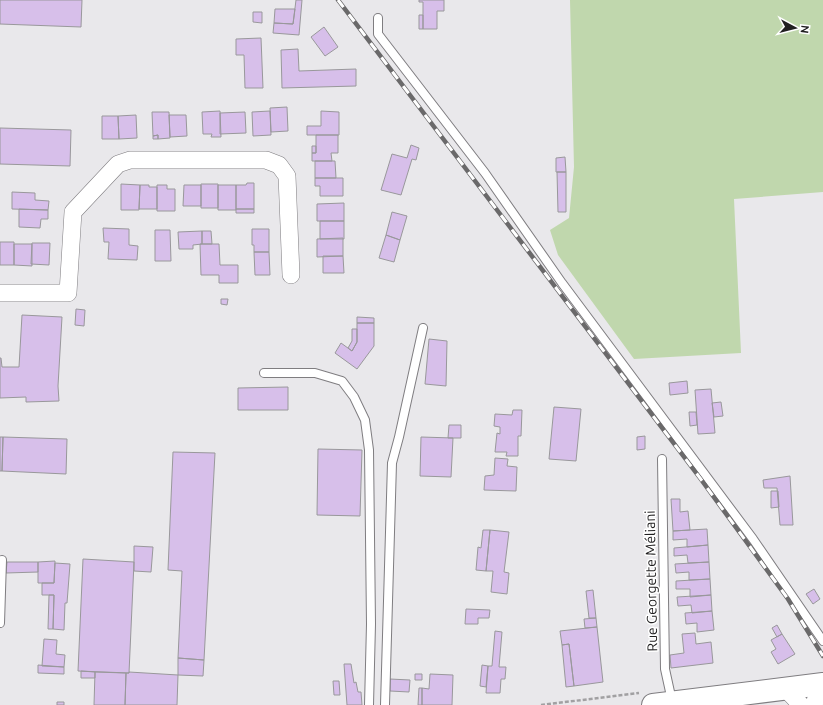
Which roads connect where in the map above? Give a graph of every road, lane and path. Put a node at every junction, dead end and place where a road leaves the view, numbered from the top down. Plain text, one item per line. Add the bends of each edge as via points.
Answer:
1 (378, 18) dead end
2 (291, 275) dead end
3 (0, 293) edge
4 (422, 328) dead end
5 (264, 373) dead end
6 (662, 459) dead end
7 (2, 560) dead end
8 (0, 623) edge
9 (823, 640) edge
10 (786, 689) junction
11 (819, 691) edge
12 (663, 704) edge
13 (369, 705) edge
14 (385, 705) edge
15 (801, 705) edge

1 - 9 lane via 378,34 485,173 562,283 753,539
2 - 3 street via 287,176 279,165 266,160 130,160 118,164 73,212 68,293
4 - 14 lane via 392,463
5 - 13 lane via 315,373 342,382 354,397 365,420 369,450
6 - 12 lane, Rue Georgette Méliani via 665,669
7 - 8 lane
10 - 11 main road
10 - 12 main road
10 - 15 street

